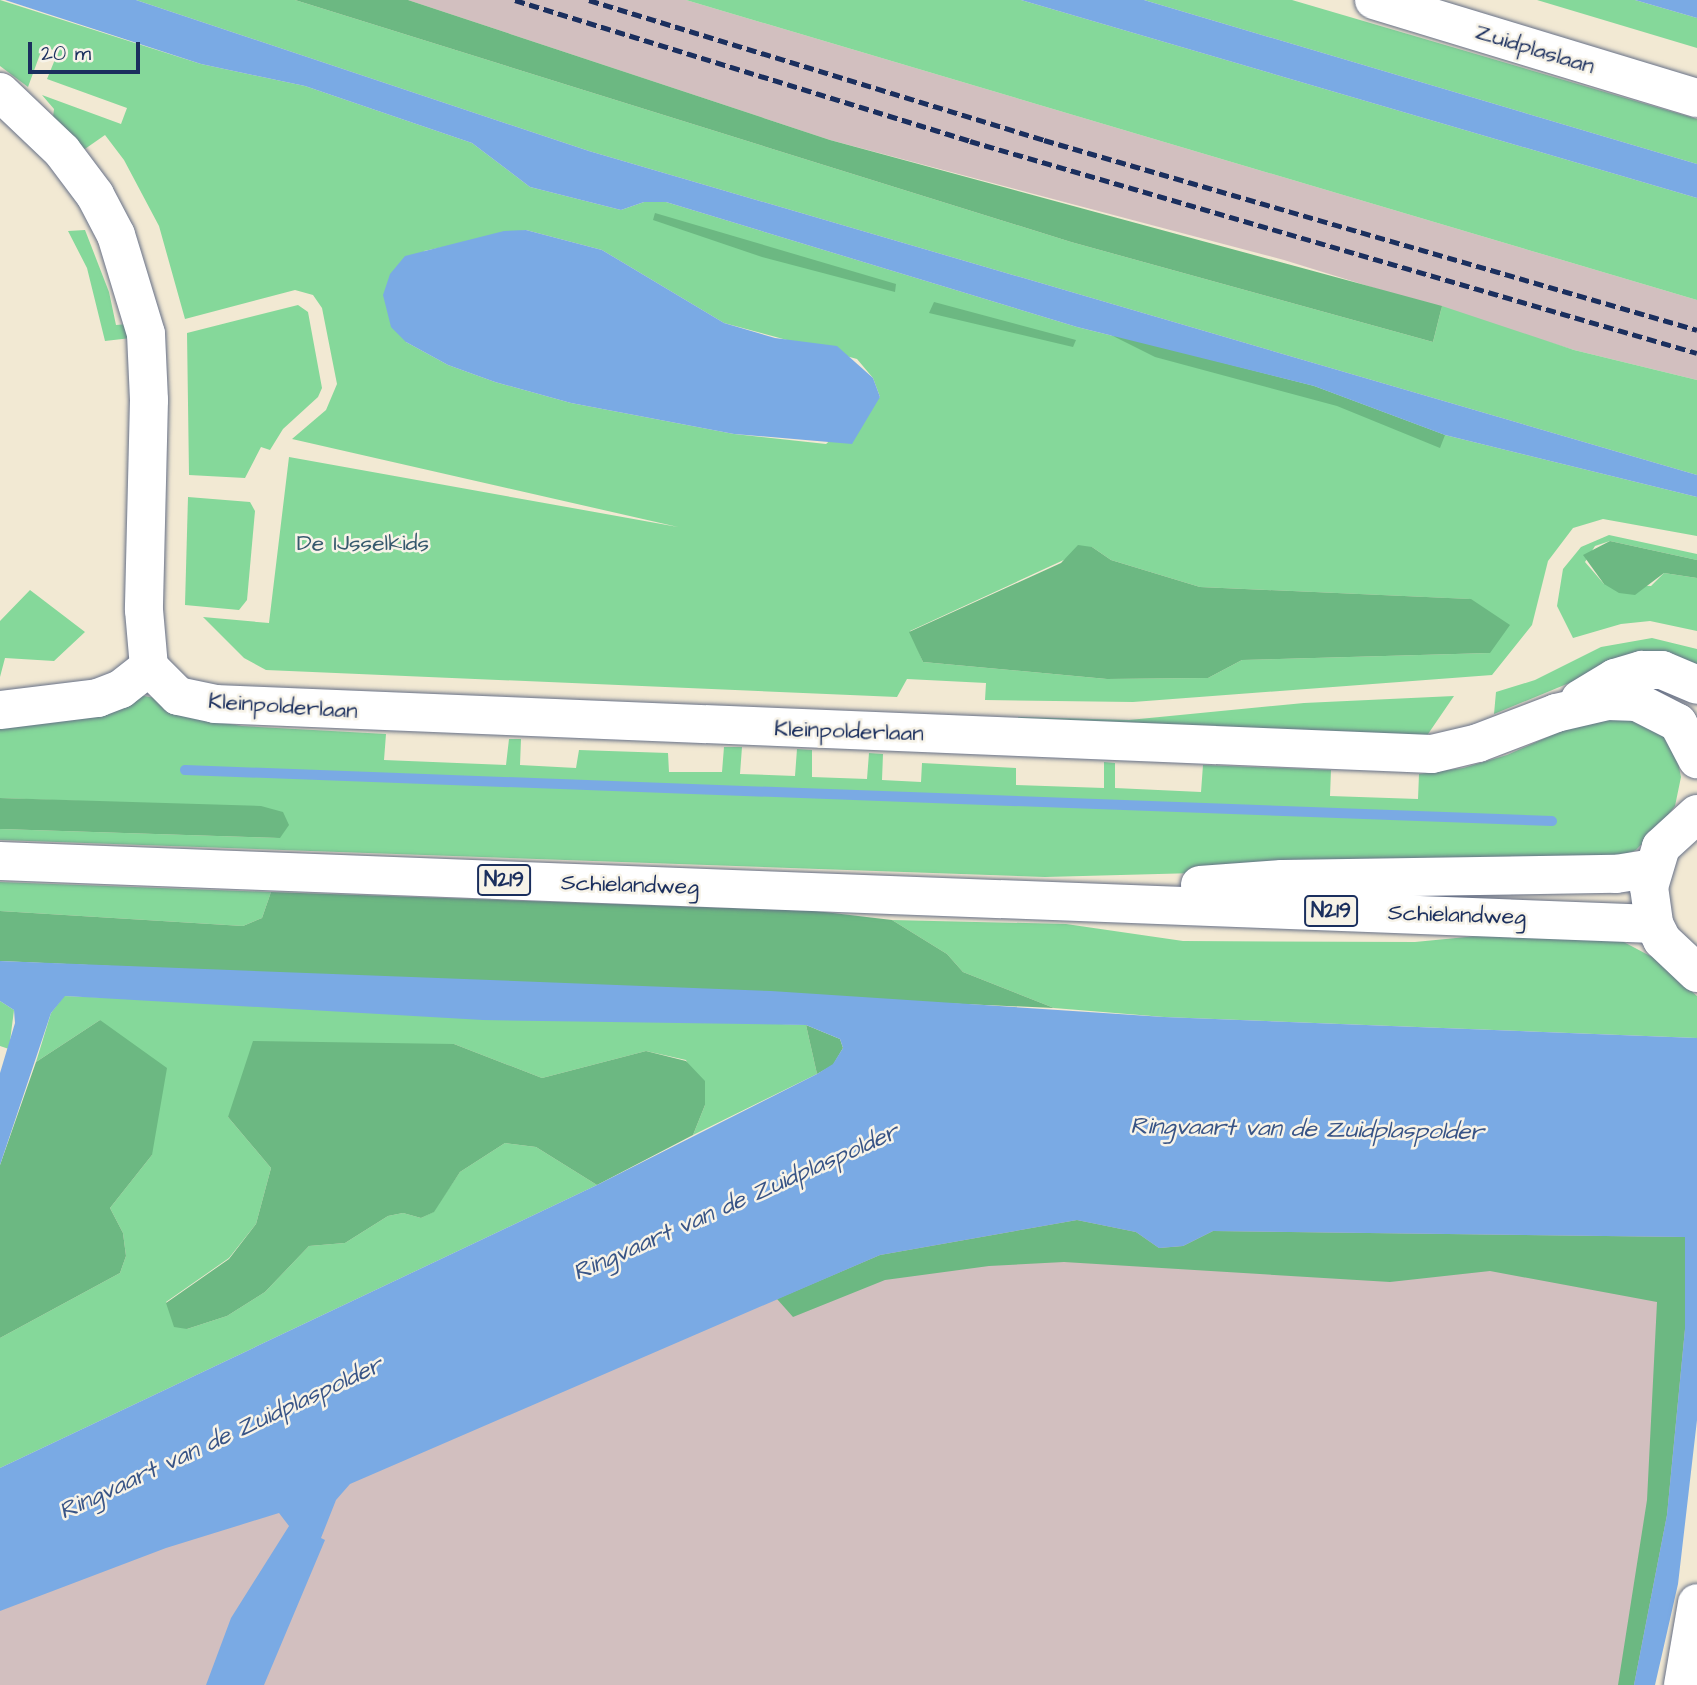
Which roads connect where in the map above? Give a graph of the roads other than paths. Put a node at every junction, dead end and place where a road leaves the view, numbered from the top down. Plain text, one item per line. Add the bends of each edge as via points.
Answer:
1 (1374, 0) edge
2 (0, 92) edge
3 (1697, 98) edge
4 (149, 667) junction
5 (1697, 685) edge
6 (0, 710) edge
7 (1556, 713) junction
8 (1697, 759) edge
9 (1696, 810) edge
10 (0, 861) edge
11 (1652, 869) junction
12 (1009, 899) junction
13 (1654, 924) junction
14 (1697, 972) edge
15 (1697, 1603) edge
16 (1683, 1685) edge

1 - 3 street, Zuidplaslaan
2 - 4 street via 62,151 95,195 129,268 147,347 144,610
4 - 6 street via 121,689 98,698
4 - 7 street, Kleinpolderlaan via 178,696 215,704 1432,754 1478,743
5 - 7 street, Kleinpolderlaan via 1662,670 1642,670 1615,678
7 - 8 street, Kleinpolderlaan via 1608,701 1637,702 1678,723
9 - 11 street via 1661,847
10 - 12 street, Schielandweg / N219
11 - 12 street, Schielandweg / N219 via 1616,874 1282,879
11 - 13 street
12 - 13 street, Schielandweg / N219
13 - 14 street via 1673,955
15 - 16 street

